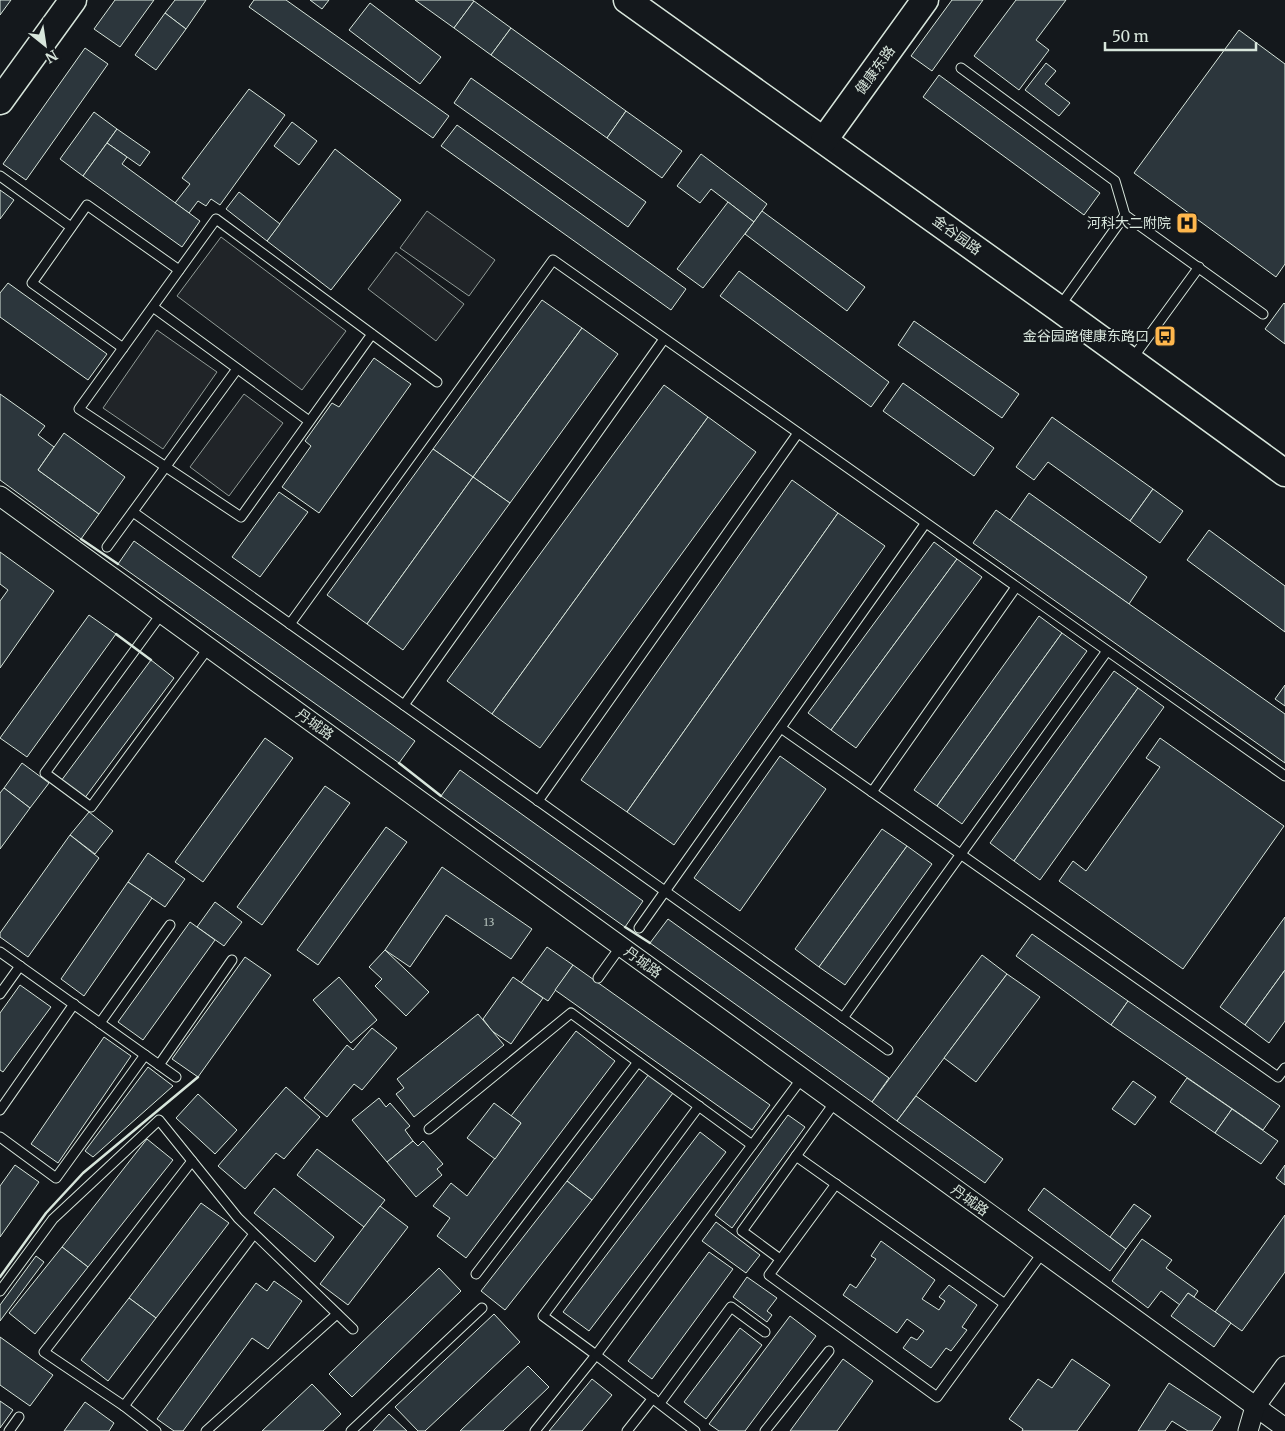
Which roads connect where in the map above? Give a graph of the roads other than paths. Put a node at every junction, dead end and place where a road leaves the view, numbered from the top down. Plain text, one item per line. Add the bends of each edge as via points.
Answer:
1 (56, 0) edge
2 (73, 0) edge
3 (627, 0) edge
4 (649, 0) edge
5 (925, 0) edge
6 (961, 68) dead end
7 (0, 77) edge
8 (0, 100) edge
9 (827, 135) junction
10 (0, 176) edge
11 (1126, 215) junction
12 (71, 227) junction
13 (1199, 267) junction
14 (179, 270) junction
15 (1062, 303) junction
16 (153, 307) junction
17 (1263, 314) dead end
18 (372, 334) junction
19 (664, 339) junction
20 (123, 348) junction
21 (1135, 356) junction
22 (237, 369) junction
23 (436, 382) dead end
24 (309, 421) junction
25 (798, 433) junction
26 (1285, 455) edge
27 (166, 467) junction
28 (1285, 474) edge
29 (0, 496) edge
30 (133, 512) junction
31 (925, 524) junction
32 (107, 547) dead end
33 (1016, 587) junction
34 (162, 613) junction
35 (290, 624) junction
36 (209, 647) junction
37 (1107, 651) junction
38 (404, 705) junction
39 (781, 728) junction
40 (1285, 776) edge
41 (872, 792) junction
42 (538, 801) junction
43 (961, 855) junction
44 (665, 892) junction
45 (170, 925) dead end
46 (639, 928) dead end
47 (621, 946) junction
48 (0, 952) edge
49 (232, 960) dead end
50 (20, 966) junction
51 (598, 978) dead end
52 (0, 994) edge
53 (74, 1004) junction
54 (843, 1018) junction
55 (100, 1023) junction
56 (888, 1050) dead end
57 (145, 1055) junction
58 (638, 1062) junction
59 (159, 1064) junction
60 (1285, 1068) edge
61 (176, 1077) dead end
62 (802, 1078) junction
63 (835, 1102) junction
64 (699, 1106) junction
65 (0, 1110) edge
66 (429, 1130) dead end
67 (0, 1138) edge
68 (752, 1145) junction
69 (796, 1156) junction
70 (192, 1161) junction
71 (836, 1184) junction
72 (254, 1234) junction
73 (1043, 1252) junction
74 (780, 1259) junction
75 (476, 1274) dead end
76 (0, 1291) edge
77 (1005, 1304) junction
78 (482, 1308) dead end
79 (337, 1314) junction
80 (353, 1329) dead end
81 (765, 1332) dead end
82 (829, 1351) dead end
83 (596, 1355) junction
84 (1285, 1366) edge
85 (656, 1401) junction
86 (124, 1406) junction
87 (1255, 1407) junction
88 (19, 1417) dead end
89 (1285, 1428) edge
90 (9, 1431) edge
91 (156, 1431) edge
92 (206, 1431) edge
93 (351, 1431) edge
94 (535, 1431) edge
95 (627, 1431) edge
96 (694, 1431) edge
97 (765, 1431) edge
98 (1248, 1431) edge

1 - 7 main road
2 - 8 main road
3 - 9 main road, 金谷园路
4 - 9 main road, 金谷园路
5 - 9 main road, 健康东路
6 - 11 lane via 1115,181
9 - 15 main road, 金谷园路
10 - 12 lane
11 - 13 lane
11 - 15 lane
12 - 14 lane via 87,205
12 - 20 lane via 32,283
13 - 17 lane
13 - 21 lane
14 - 16 lane
14 - 18 lane via 216,219
15 - 21 main road, 金谷园路
16 - 20 lane
16 - 22 lane
18 - 23 lane
18 - 24 lane
19 - 25 lane
19 - 35 lane via 553,260
19 - 38 lane
20 - 27 lane via 79,409
21 - 26 main road, 金谷园路
21 - 28 main road, 金谷园路
22 - 24 lane
22 - 27 lane
24 - 27 lane via 241,517
25 - 31 lane
25 - 42 lane
27 - 30 lane
29 - 34 street, 丹城路
30 - 32 lane
30 - 35 lane
31 - 33 lane
31 - 39 lane
33 - 37 lane
33 - 41 lane
34 - 36 street, 丹城路
34 - 36 lane via 45,773 91,807
35 - 38 lane
36 - 47 street, 丹城路
37 - 40 lane
37 - 43 lane
38 - 42 lane
39 - 41 lane
39 - 44 lane
41 - 43 lane
42 - 44 lane
43 - 54 lane
43 - 60 lane via 1278,1078
44 - 46 lane
44 - 54 lane
45 - 55 lane
47 - 51 lane
47 - 62 street, 丹城路
48 - 50 lane
49 - 59 lane
50 - 52 lane
50 - 53 lane
53 - 55 lane
53 - 65 lane
54 - 56 lane
55 - 57 lane
57 - 59 lane
57 - 67 lane via 56,1178
58 - 64 lane
58 - 66 lane via 573,1011
58 - 75 lane
59 - 61 lane
62 - 63 street, 丹城路
62 - 68 lane
63 - 69 lane
63 - 73 street, 丹城路
64 - 68 lane
64 - 83 lane via 543,1316
68 - 83 lane
69 - 71 lane
69 - 74 lane via 742,1231
70 - 72 lane
70 - 76 lane via 159,1120 53,1219
70 - 86 lane via 44,1352
71 - 74 lane
71 - 77 lane
72 - 79 lane
72 - 86 lane
73 - 77 lane
73 - 87 street, 丹城路
74 - 77 lane via 769,1275 936,1397
78 - 93 lane
79 - 80 lane
79 - 92 lane
81 - 85 lane via 731,1307
82 - 97 lane
83 - 85 lane
83 - 94 lane
84 - 87 street
85 - 95 lane
85 - 96 lane
86 - 91 lane
87 - 89 street, 丹城路
87 - 98 street
88 - 90 lane

